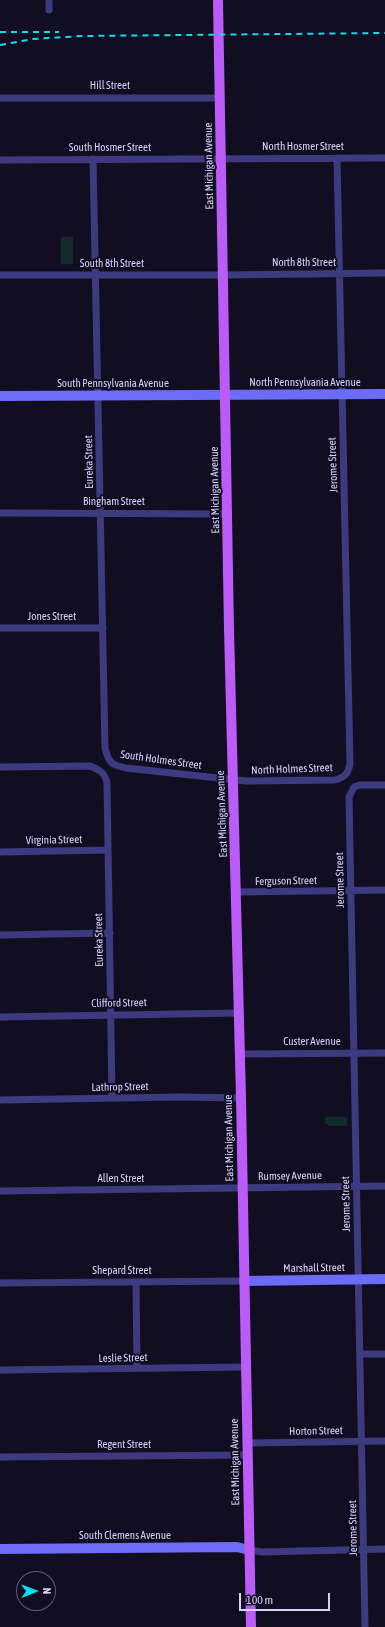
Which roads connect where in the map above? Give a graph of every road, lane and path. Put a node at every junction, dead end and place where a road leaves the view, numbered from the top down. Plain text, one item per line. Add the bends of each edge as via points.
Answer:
1 (49, 0) edge
2 (218, 0) edge
3 (49, 10) dead end
4 (0, 98) edge
5 (220, 98) junction
6 (221, 158) junction
7 (337, 158) junction
8 (385, 158) edge
9 (93, 159) junction
10 (0, 160) edge
11 (385, 273) edge
12 (339, 274) junction
13 (0, 275) edge
14 (95, 275) junction
15 (223, 275) junction
16 (385, 394) edge
17 (225, 395) junction
18 (342, 395) junction
19 (0, 396) edge
20 (98, 396) junction
21 (0, 513) edge
22 (101, 513) junction
23 (228, 514) junction
24 (0, 628) edge
25 (103, 628) junction
26 (111, 763) joint
27 (0, 767) edge
28 (349, 772) joint
29 (233, 781) junction
30 (385, 785) edge
31 (108, 850) junction
32 (0, 852) edge
33 (385, 890) edge
34 (351, 891) junction
35 (236, 892) junction
36 (110, 933) junction
37 (0, 935) edge
38 (239, 1013) junction
39 (112, 1015) junction
40 (0, 1017) edge
41 (354, 1053) junction
42 (385, 1053) edge
43 (239, 1054) junction
44 (112, 1098) junction
45 (241, 1098) junction
46 (0, 1100) edge
47 (357, 1186) junction
48 (385, 1186) edge
49 (242, 1188) junction
50 (0, 1191) edge
51 (358, 1279) junction
52 (385, 1279) edge
53 (244, 1280) junction
54 (136, 1282) junction
55 (0, 1283) edge
56 (360, 1354) junction
57 (385, 1354) edge
58 (246, 1367) junction
59 (137, 1368) junction
60 (0, 1370) edge
61 (385, 1441) edge
62 (362, 1442) junction
63 (247, 1443) junction
64 (247, 1455) junction
65 (0, 1457) edge
66 (0, 1549) edge
67 (364, 1549) junction
68 (385, 1549) edge
69 (249, 1550) junction
70 (251, 1627) edge
71 (365, 1627) edge

1 - 3 street
2 - 5 main road, East Michigan Avenue
4 - 5 street, Hill Street
5 - 6 main road, East Michigan Avenue
6 - 7 street, North Hosmer Street
6 - 9 street, South Hosmer Street
6 - 15 main road, East Michigan Avenue
7 - 8 street, North Hosmer Street
7 - 12 street, Jerome Street
9 - 10 street, South Hosmer Street
9 - 14 street, Eureka Street
11 - 12 street, North 8th Street
12 - 15 street, North 8th Street
12 - 18 street, Jerome Street
13 - 14 street, South 8th Street
14 - 15 street, South 8th Street
14 - 20 street, Eureka Street
15 - 17 main road, East Michigan Avenue
16 - 18 street, North Pennsylvania Avenue
17 - 18 street, North Pennsylvania Avenue
17 - 20 street, South Pennsylvania Avenue
17 - 23 main road, East Michigan Avenue
18 - 28 street, Jerome Street
19 - 20 street, South Pennsylvania Avenue
20 - 22 street, Eureka Street
21 - 22 street, Bingham Street
22 - 23 street, Bingham Street
22 - 25 street, Eureka Street
23 - 29 main road, East Michigan Avenue
24 - 25 street, Jones Street
25 - 26 street, Eureka Street via 105,748
26 - 29 street, South Holmes Street via 126,768
27 - 31 street, Eureka Street via 90,766 102,772 107,783
28 - 29 street, North Holmes Street via 335,780
29 - 35 main road, East Michigan Avenue
30 - 34 street, Jerome Street via 354,787 349,797
31 - 32 street, Virginia Street
31 - 36 street, Eureka Street
33 - 34 street, Ferguson Street
34 - 35 street, Ferguson Street
34 - 41 street, Jerome Street
35 - 38 main road, East Michigan Avenue
36 - 37 street
36 - 39 street, Eureka Street
38 - 39 street, Clifford Street
38 - 43 main road, East Michigan Avenue
39 - 40 street, Clifford Street
39 - 44 street, Eureka Street
41 - 42 street, Custer Avenue
41 - 43 street, Custer Avenue
41 - 47 street, Jerome Street
43 - 45 main road, East Michigan Avenue
44 - 45 street, Lathrop Street
44 - 46 street, Lathrop Street
45 - 49 main road, East Michigan Avenue
47 - 48 street, Rumsey Avenue
47 - 49 street, Rumsey Avenue
47 - 51 street, Jerome Street
49 - 50 street, Allen Street
49 - 53 main road, East Michigan Avenue
51 - 52 street, Marshall Street
51 - 53 street, Marshall Street
51 - 56 street, Jerome Street
53 - 54 street, Shepard Street
53 - 58 main road, East Michigan Avenue
54 - 55 street, Shepard Street
54 - 59 street
56 - 57 street
56 - 62 street, Jerome Street
58 - 59 street, Leslie Street
58 - 63 main road, East Michigan Avenue
59 - 60 street, Leslie Street
61 - 62 street, Horton Street
62 - 63 street, Horton Street
62 - 67 street, Jerome Street
63 - 64 main road, East Michigan Avenue
64 - 65 street, Regent Street
64 - 69 main road, East Michigan Avenue
66 - 69 street, South Clemens Avenue via 238,1547
67 - 68 street
67 - 69 street via 262,1552
67 - 71 street, Jerome Street
69 - 70 main road, East Michigan Avenue

